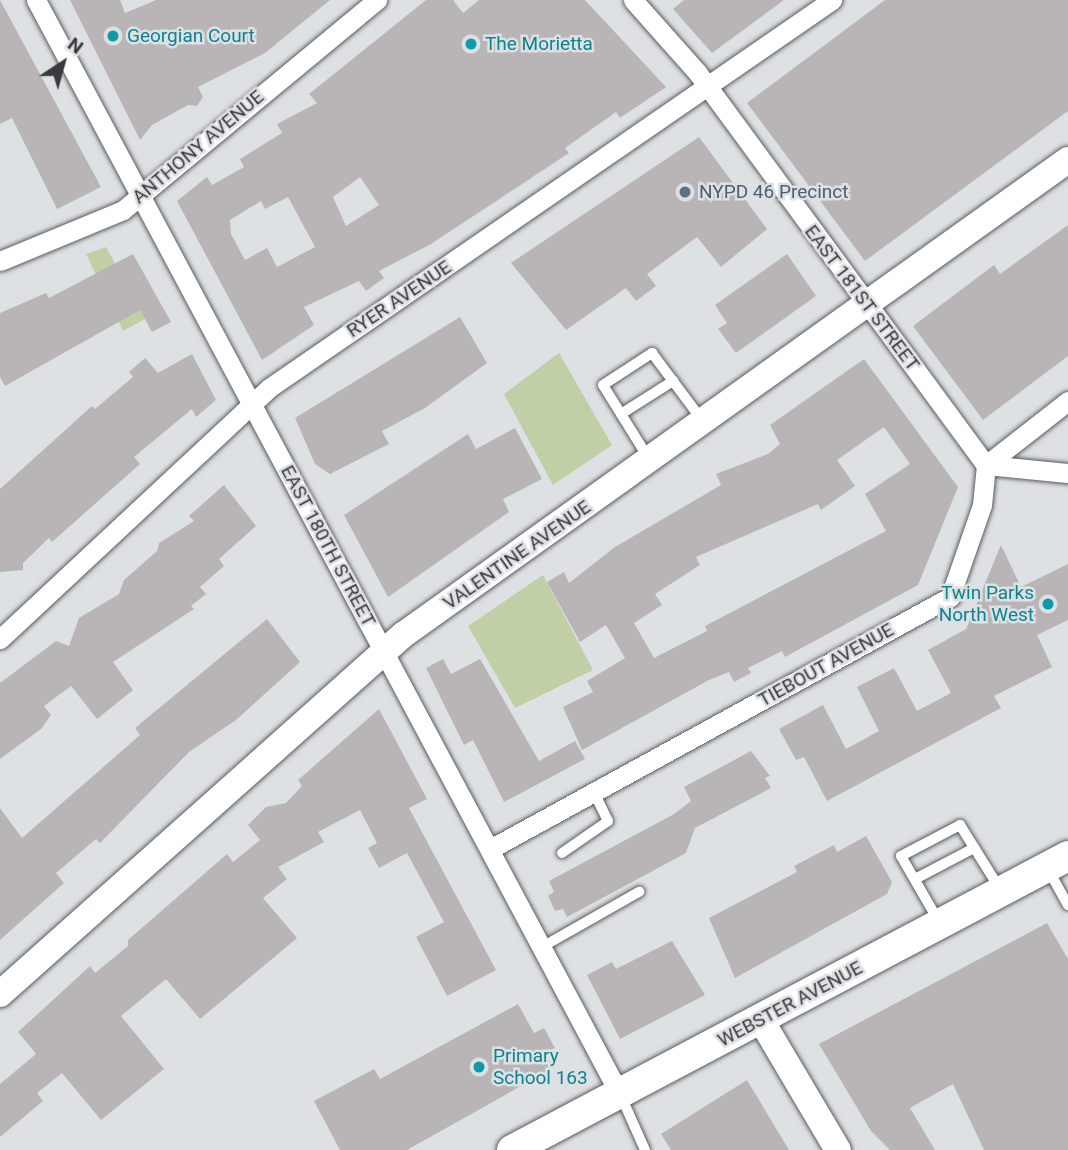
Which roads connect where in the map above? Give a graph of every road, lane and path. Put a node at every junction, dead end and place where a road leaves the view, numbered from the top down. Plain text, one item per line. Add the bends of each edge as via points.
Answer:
1 (36, 0) edge
2 (377, 0) edge
3 (633, 0) edge
4 (832, 0) edge
5 (707, 91) junction
6 (1068, 160) edge
7 (142, 192) junction
8 (0, 261) edge
9 (868, 305) junction
10 (673, 381) junction
11 (1068, 401) edge
12 (254, 403) junction
13 (621, 414) junction
14 (705, 423) junction
15 (650, 462) junction
16 (986, 465) junction
17 (1068, 473) edge
18 (0, 639) edge
19 (383, 651) junction
20 (594, 792) junction
21 (974, 848) junction
22 (490, 849) junction
23 (562, 853) dead end
24 (1057, 862) edge
25 (915, 879) junction
26 (639, 892) dead end
27 (1001, 892) junction
28 (1068, 905) edge
29 (940, 923) junction
30 (542, 947) junction
31 (0, 994) edge
32 (761, 1020) junction
33 (619, 1093) junction
34 (512, 1150) edge
35 (645, 1150) edge
36 (838, 1150) edge

1 - 7 street, EAST 180TH STREET
2 - 7 street, ANTHONY AVENUE
3 - 5 street, EAST 181ST STREET
4 - 5 street, RYER AVENUE
5 - 9 street, EAST 181ST STREET
5 - 12 street, RYER AVENUE via 285,376
6 - 9 street, VALENTINE AVENUE
7 - 8 street, ANTHONY AVENUE via 123,210
7 - 12 street, EAST 180TH STREET
9 - 14 street, VALENTINE AVENUE
9 - 16 street, EAST 181ST STREET
10 - 13 lane
10 - 13 lane via 652,353 603,385
10 - 14 lane
11 - 16 street
12 - 18 street, RYER AVENUE
12 - 19 street, EAST 180TH STREET
13 - 15 lane
14 - 15 street, VALENTINE AVENUE
15 - 19 street, VALENTINE AVENUE
16 - 17 street
16 - 20 street, TIEBOUT AVENUE via 982,505 950,597
19 - 22 street, EAST 180TH STREET
19 - 31 street, VALENTINE AVENUE
20 - 22 street, TIEBOUT AVENUE
20 - 23 lane via 608,821
21 - 25 lane
21 - 25 lane via 960,825 936,837 901,856
21 - 27 lane
22 - 30 street, EAST 180TH STREET
24 - 27 main road, WEBSTER AVENUE
24 - 28 lane
25 - 29 lane
26 - 30 lane
27 - 29 main road, WEBSTER AVENUE
29 - 32 main road, WEBSTER AVENUE
30 - 33 street, EAST 180TH STREET
32 - 33 main road, WEBSTER AVENUE
32 - 36 street
33 - 34 main road, WEBSTER AVENUE
33 - 35 lane

